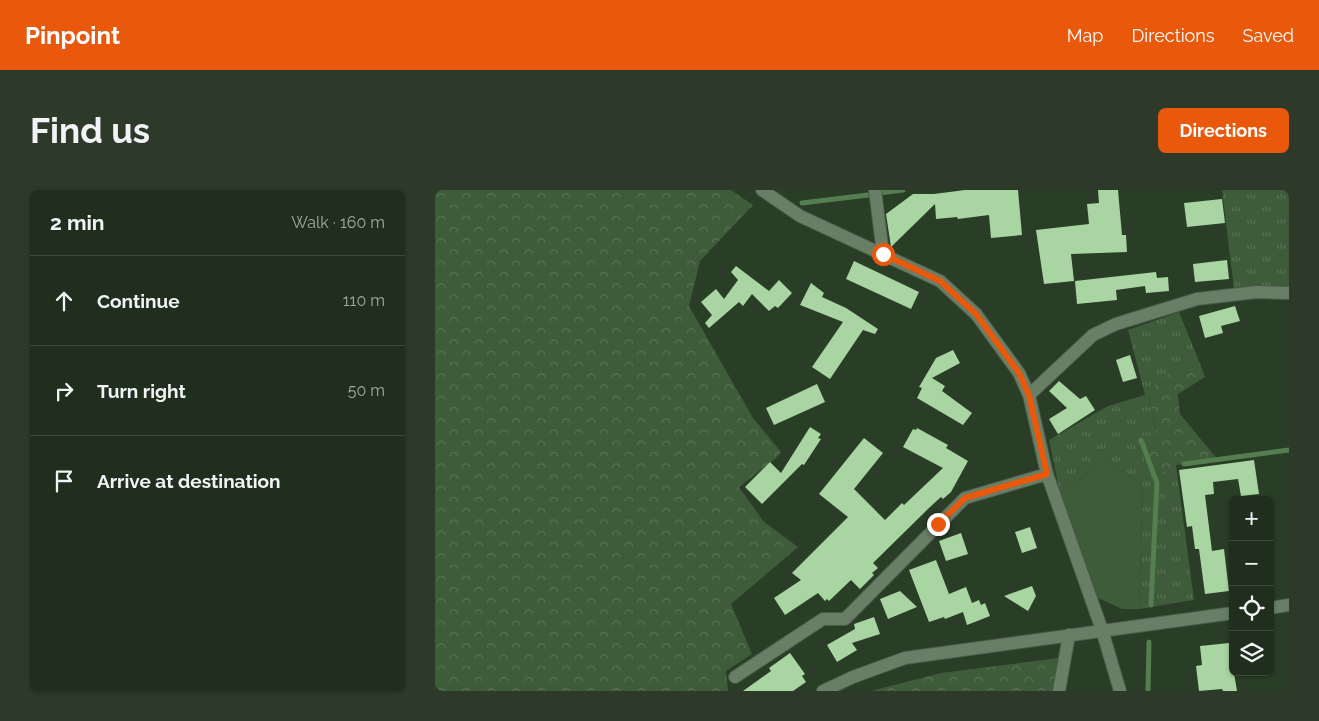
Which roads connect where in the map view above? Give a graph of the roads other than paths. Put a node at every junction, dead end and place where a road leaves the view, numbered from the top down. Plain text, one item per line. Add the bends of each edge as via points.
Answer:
1 (762, 190) edge
2 (875, 190) edge
3 (883, 254) junction
4 (1289, 293) edge
5 (1029, 395) junction
6 (1047, 474) junction
7 (1289, 605) edge
8 (1274, 607) edge
9 (1229, 614) edge
10 (1102, 630) junction
11 (1069, 635) junction
12 (735, 676) dead end
13 (823, 691) edge
14 (1059, 691) edge
15 (1120, 691) edge

1 - 3 street via 800,216
2 - 3 street
3 - 5 street via 940,281 976,314 1019,373
4 - 5 street via 1257,292 1197,299 1116,324 1093,335
5 - 6 street
6 - 10 street
6 - 12 street via 965,498 845,619 823,620
7 - 8 street
9 - 10 street
10 - 11 street
10 - 15 street
11 - 13 street via 905,658
11 - 14 street

